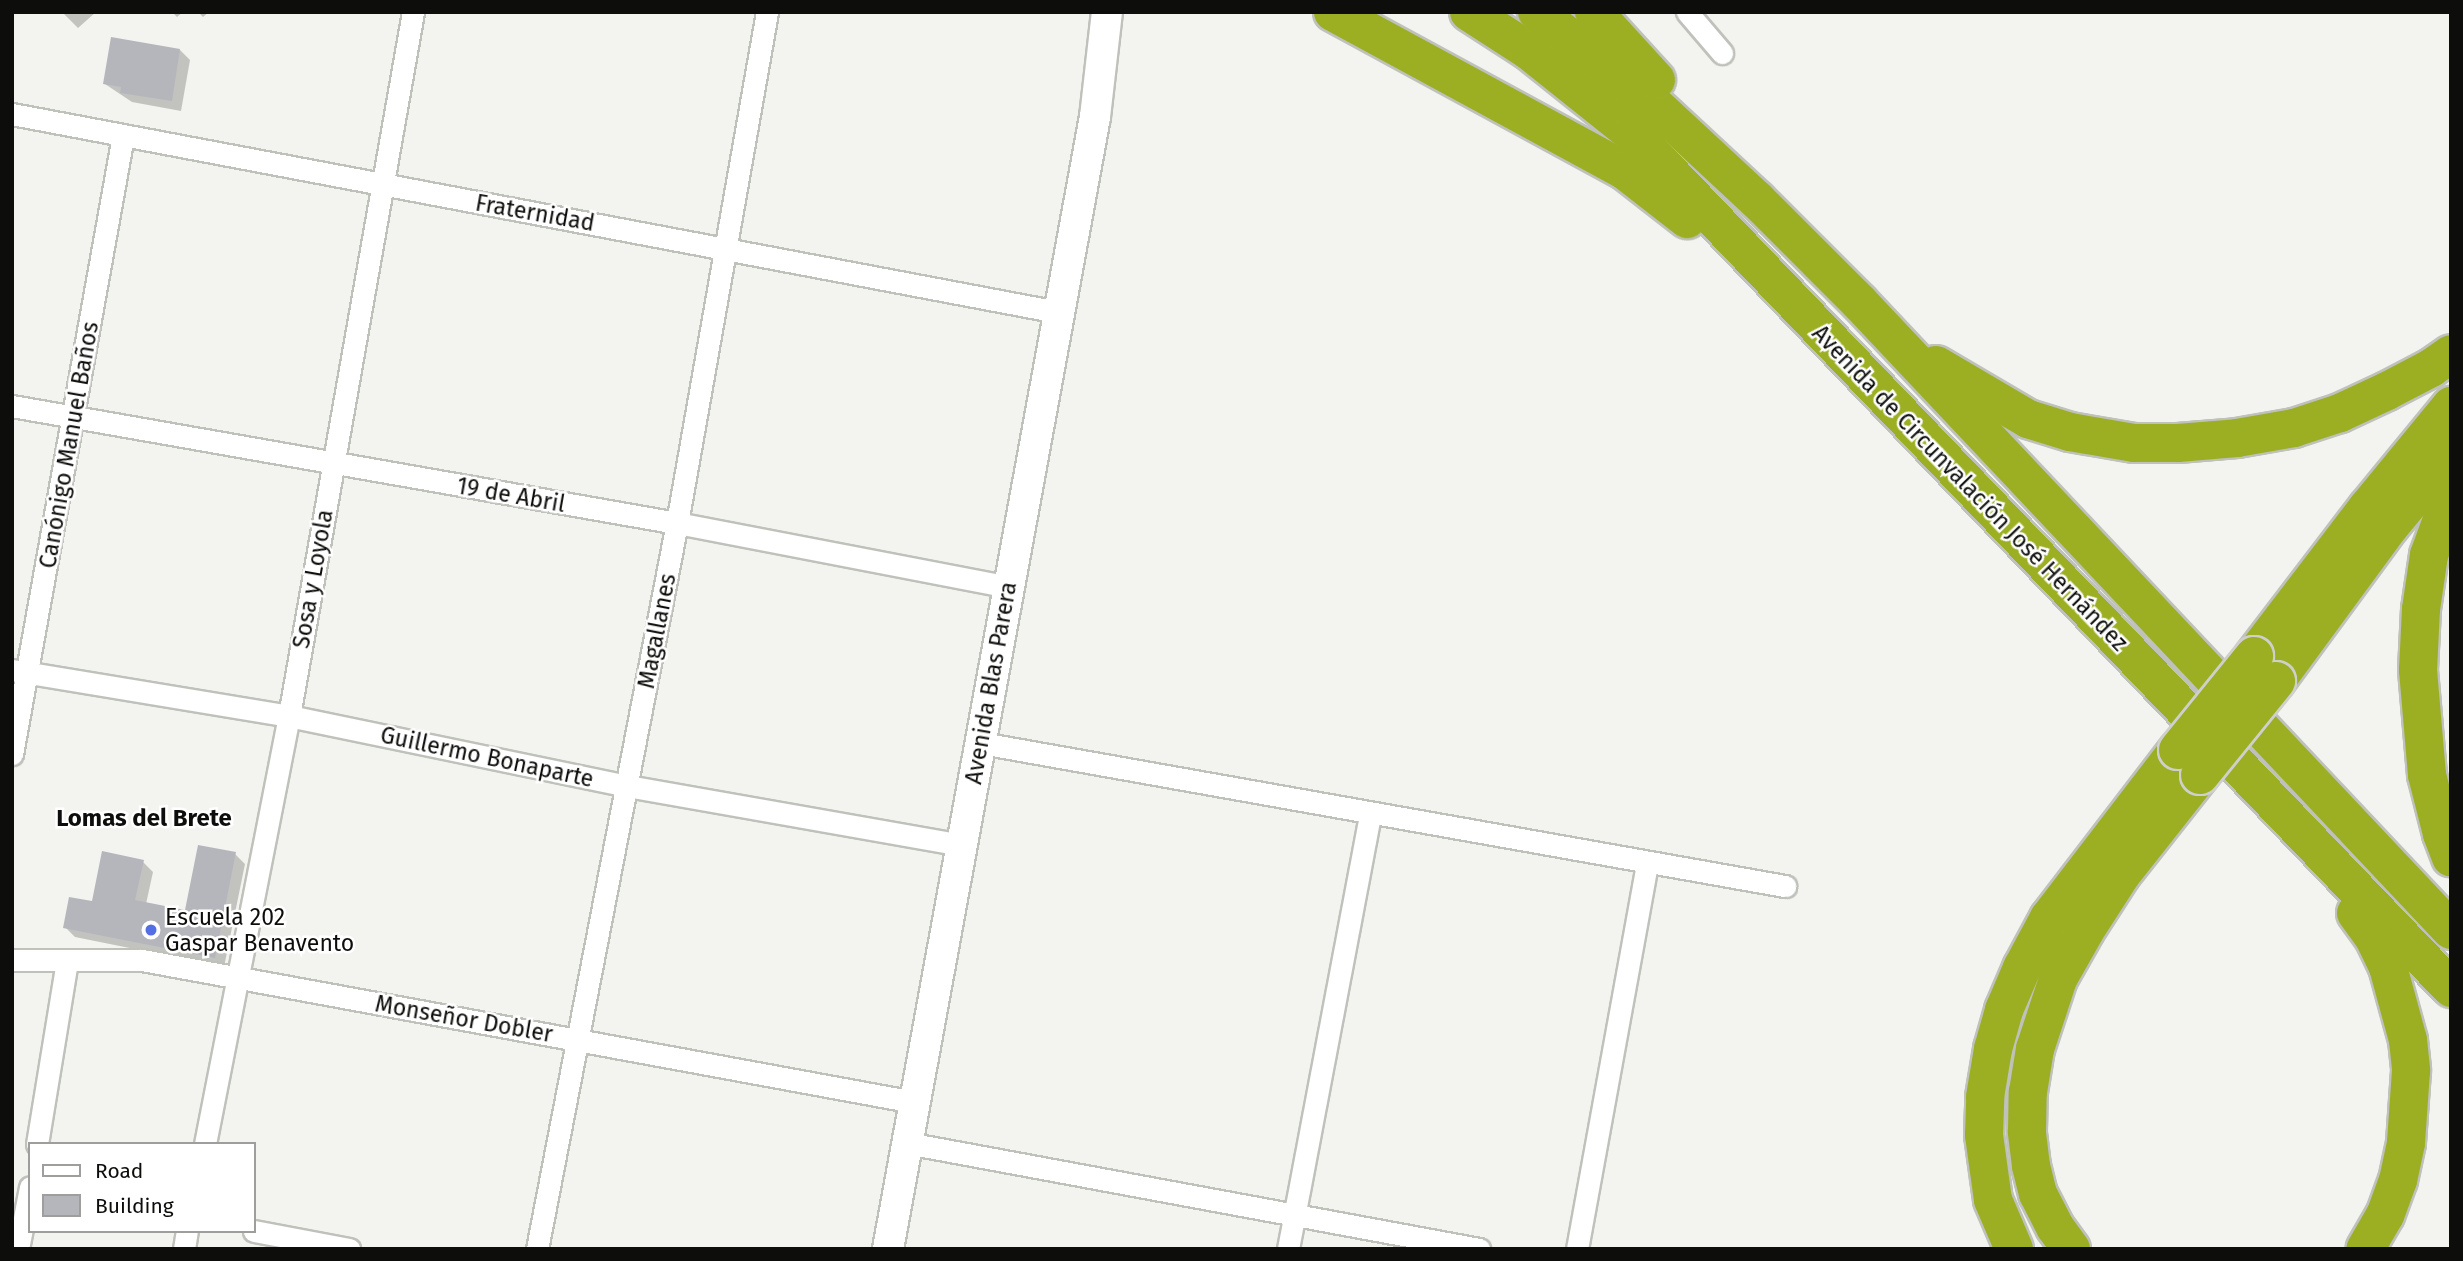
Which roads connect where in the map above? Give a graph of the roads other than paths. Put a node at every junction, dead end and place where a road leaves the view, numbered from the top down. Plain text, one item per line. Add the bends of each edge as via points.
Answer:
1 (413, 12) edge
2 (766, 12) edge
3 (1107, 12) edge
4 (1126, 12) edge
5 (1333, 12) edge
6 (1469, 12) edge
7 (1536, 12) edge
8 (1594, 12) edge
9 (1687, 12) edge
10 (1722, 53) dead end
11 (12, 114) edge
12 (1095, 117) junction
13 (123, 136) junction
14 (1720, 166) junction
15 (380, 186) junction
16 (725, 248) junction
17 (1859, 302) junction
18 (1058, 312) junction
19 (1822, 333) junction
20 (2451, 354) edge
21 (12, 406) edge
22 (2451, 406) edge
23 (75, 418) junction
24 (2451, 453) edge
25 (332, 465) junction
26 (2451, 495) edge
27 (677, 523) junction
28 (1009, 587) junction
29 (2265, 669) junction
30 (20, 671) edge
31 (289, 716) junction
32 (981, 743) junction
33 (12, 754) edge
34 (2189, 762) junction
35 (627, 786) junction
36 (1370, 813) junction
37 (2281, 813) junction
38 (961, 845) junction
39 (2451, 857) edge
40 (1647, 862) junction
41 (1785, 886) dead end
42 (2451, 930) edge
43 (12, 960) edge
44 (67, 960) junction
45 (237, 979) junction
46 (2451, 988) edge
47 (578, 1039) junction
48 (914, 1102) junction
49 (37, 1142) edge
50 (205, 1142) edge
51 (907, 1143) junction
52 (28, 1196) edge
53 (1294, 1217) junction
54 (256, 1231) edge
55 (18, 1249) edge
56 (349, 1249) edge
57 (537, 1249) edge
58 (888, 1249) edge
59 (1288, 1249) edge
60 (1479, 1249) edge
61 (1577, 1249) edge
62 (2014, 1249) edge
63 (2070, 1249) edge
64 (2365, 1249) edge

1 - 15 street, Sosa y Loyola
2 - 16 street, Magallanes
3 - 12 main road
4 - 12 main road
5 - 19 highway via 1624,170
6 - 19 highway, Avenida de Circunvalación José Hernández via 1528,50 1632,133
7 - 14 highway, Avenida de Circunvalación José Hernández via 1646,97
8 - 14 highway via 1659,84
9 - 10 street
11 - 13 street, Fraternidad
12 - 18 main road, Avenida Blas Parera
13 - 15 street, Fraternidad
13 - 23 street, Canónigo Manuel Baños
14 - 17 highway, Avenida de Circunvalación José Hernández
15 - 16 street, Fraternidad
15 - 25 street, Sosa y Loyola
16 - 18 street, Fraternidad
16 - 27 street, Magallanes
17 - 20 highway via 1936,366 2028,419 2134,443 2237,438 2294,428 2387,391
17 - 42 highway, Avenida de Circunvalación José Hernández
18 - 28 main road, Avenida Blas Parera
19 - 37 highway, Avenida de Circunvalación José Hernández
21 - 23 street, 19 de Abril
22 - 29 highway via 2368,507
23 - 25 street, 19 de Abril
23 - 30 street, Canónigo Manuel Baños
24 - 29 highway
25 - 27 street, 19 de Abril
25 - 31 street, Sosa y Loyola
26 - 39 highway via 2429,555 2418,670 2427,775
27 - 28 street, 19 de Abril
27 - 35 street, Magallanes
28 - 32 main road, Avenida Blas Parera
29 - 34 highway, bridge
30 - 31 street, Guillermo Bonaparte
30 - 33 street, Canónigo Manuel Baños
31 - 35 street, Guillermo Bonaparte
31 - 45 street, Sosa y Loyola
32 - 36 street
32 - 38 main road, Avenida Blas Parera
34 - 62 highway via 2049,918 2004,1010 1985,1097 1984,1135 1993,1200
34 - 63 highway via 2059,979 2035,1049 2028,1093 2031,1166 2038,1194
35 - 38 street, Guillermo Bonaparte
35 - 47 street, Magallanes
36 - 40 street
36 - 53 street
37 - 46 highway, Avenida de Circunvalación José Hernández
37 - 64 highway via 2373,936 2388,967 2408,1040 2411,1071 2406,1143 2385,1215
38 - 48 main road, Avenida Blas Parera
40 - 41 street
40 - 61 street
43 - 44 street, Monseñor Dobler
44 - 45 street, Monseñor Dobler via 142,960
44 - 49 street
45 - 47 street, Monseñor Dobler
45 - 50 street, Sosa y Loyola
47 - 48 street, Monseñor Dobler
47 - 57 street, Magallanes
48 - 51 main road, Avenida Blas Parera
51 - 53 street
51 - 58 main road, Avenida Blas Parera
52 - 55 street
53 - 59 street
53 - 60 street
54 - 56 street

